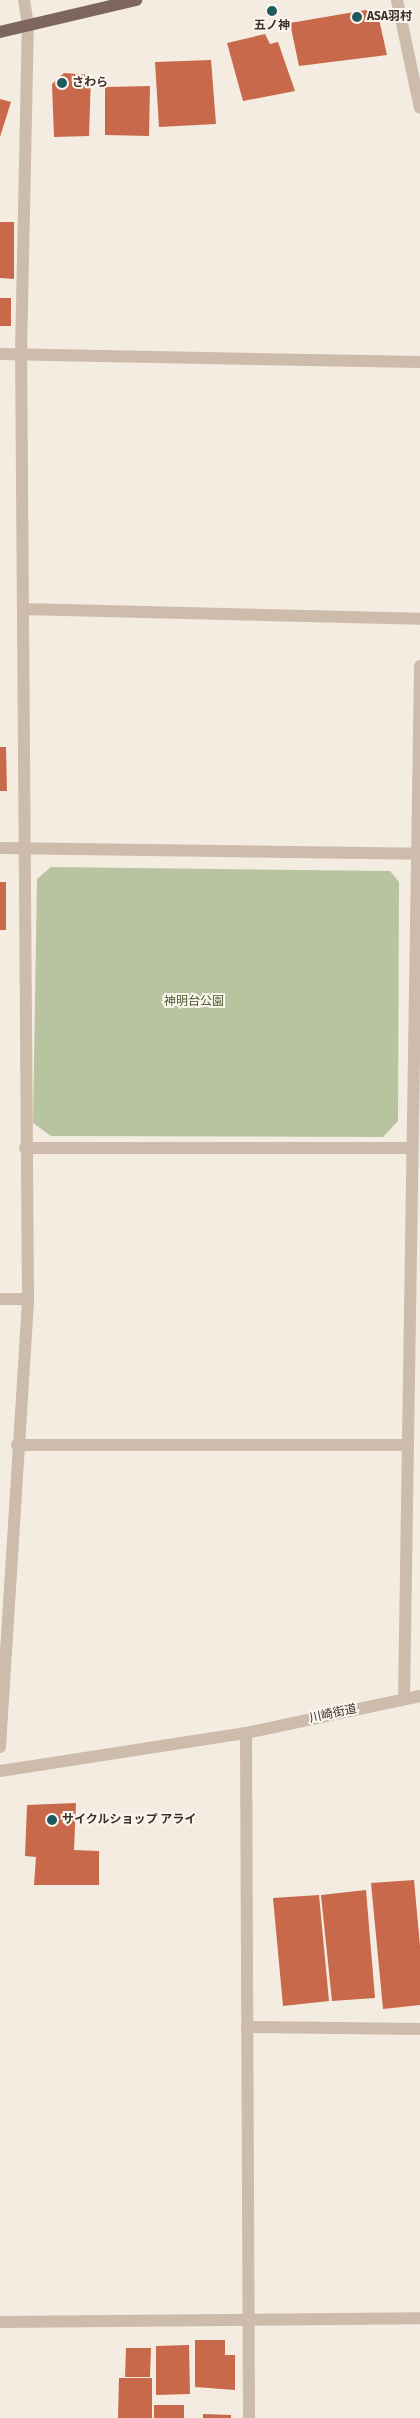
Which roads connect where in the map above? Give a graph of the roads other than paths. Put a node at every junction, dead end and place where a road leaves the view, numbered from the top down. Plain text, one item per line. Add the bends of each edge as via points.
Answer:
1 (24, 0) edge
2 (136, 0) edge
3 (398, 0) edge
4 (28, 25) junction
5 (0, 32) edge
6 (420, 108) edge
7 (0, 354) edge
8 (21, 354) junction
9 (420, 362) edge
10 (23, 609) junction
11 (420, 619) edge
12 (420, 666) edge
13 (0, 848) edge
14 (24, 848) junction
15 (418, 854) edge
16 (25, 1148) junction
17 (412, 1148) junction
18 (0, 1299) edge
19 (28, 1299) junction
20 (415, 1307) edge
21 (18, 1445) junction
22 (407, 1446) junction
23 (420, 1696) edge
24 (404, 1699) junction
25 (246, 1733) junction
26 (0, 1747) edge
27 (0, 1771) edge
28 (247, 2028) junction
29 (420, 2029) edge
30 (420, 2318) edge
31 (249, 2319) junction
32 (0, 2322) edge
33 (250, 2418) edge

1 - 4 street
2 - 4 main road
3 - 6 street
4 - 5 main road
4 - 8 street
7 - 8 street
8 - 9 street
8 - 10 street
10 - 11 street
10 - 14 street
12 - 15 street
13 - 14 street
14 - 15 street
14 - 16 street
15 - 17 street
16 - 17 street
16 - 19 street
17 - 20 street
18 - 19 street
19 - 21 street
20 - 22 street
21 - 22 street
21 - 26 street
22 - 24 street
23 - 24 street, 川崎街道
24 - 25 street, 川崎街道
25 - 27 street, 川崎街道
25 - 28 street
28 - 29 street
28 - 31 street
30 - 31 street
31 - 32 street
31 - 33 street

